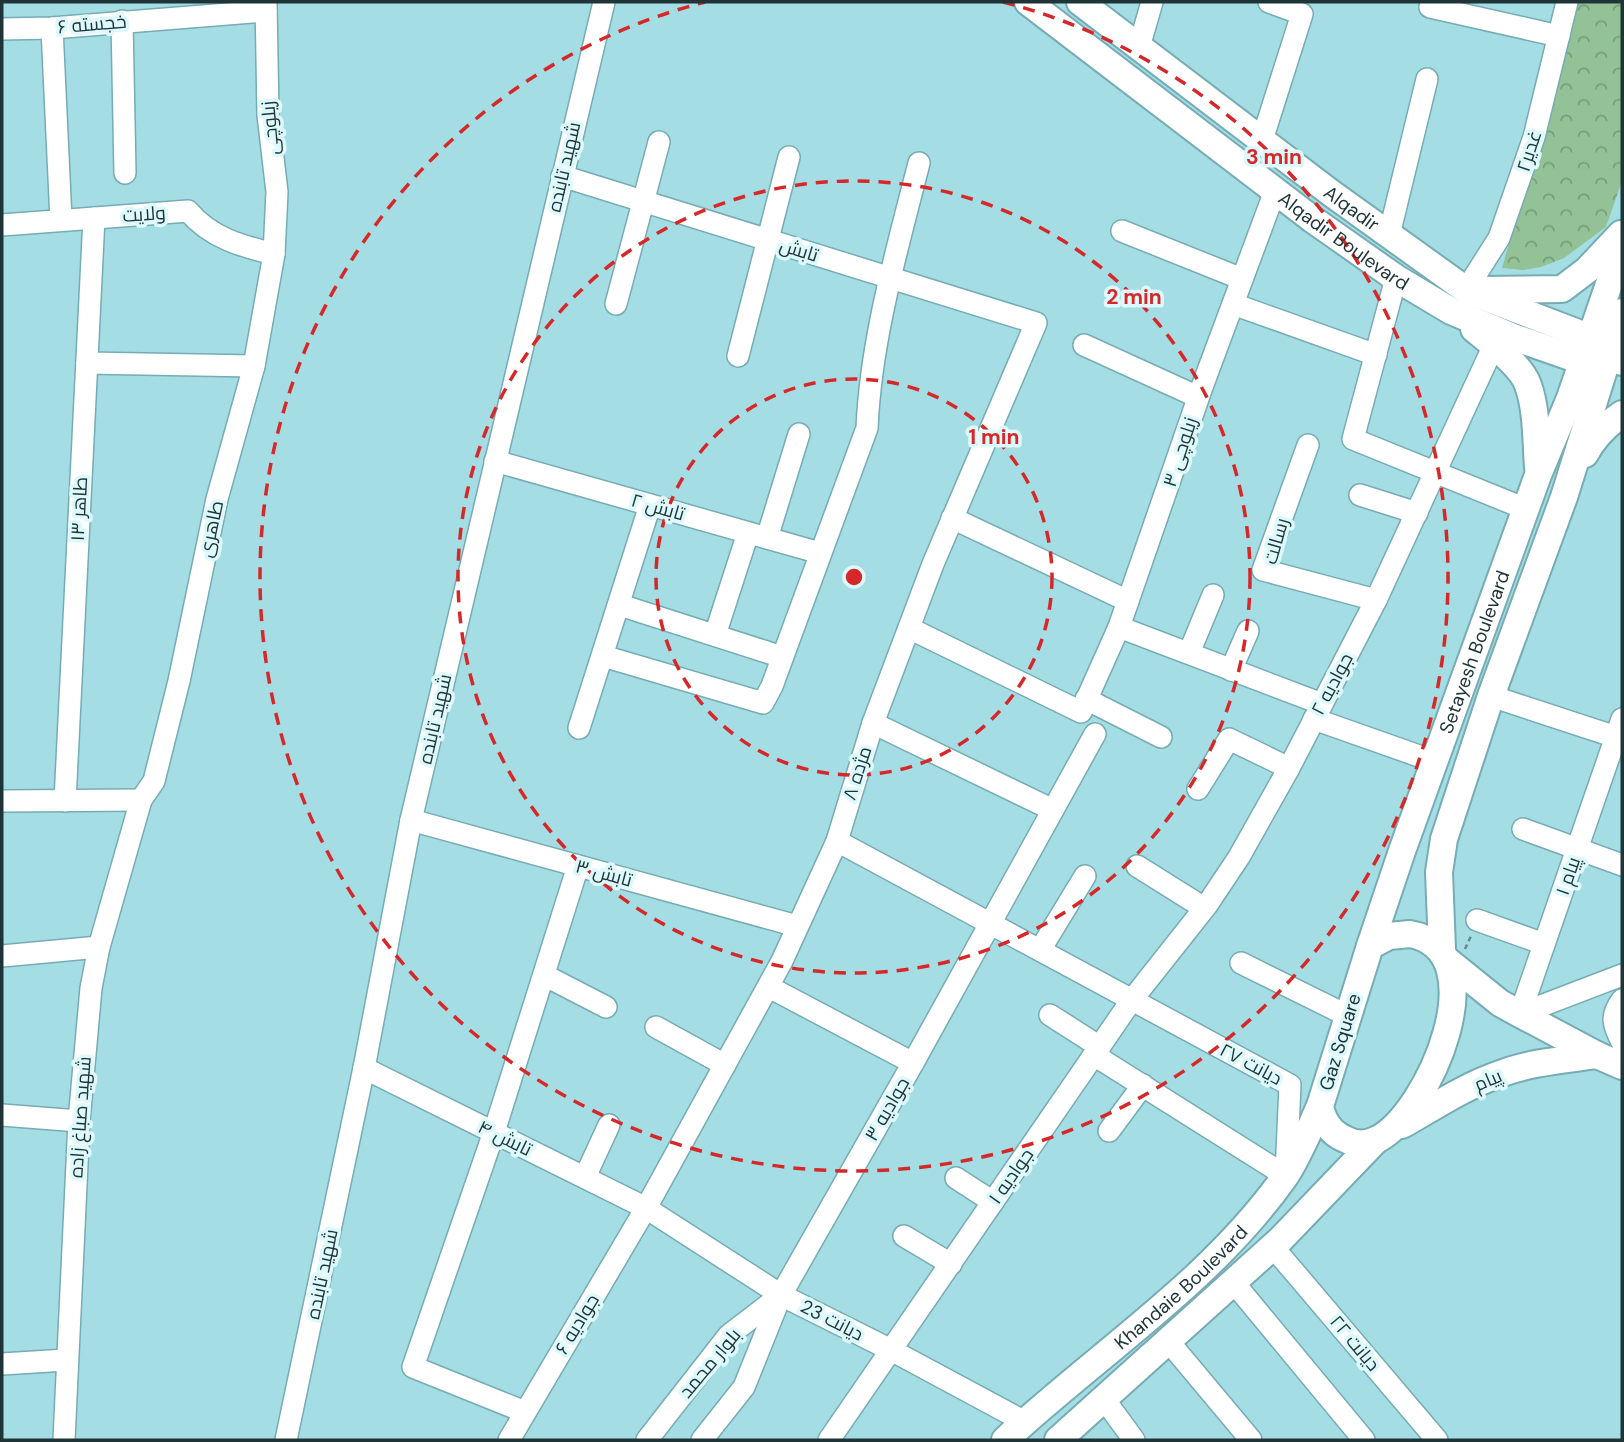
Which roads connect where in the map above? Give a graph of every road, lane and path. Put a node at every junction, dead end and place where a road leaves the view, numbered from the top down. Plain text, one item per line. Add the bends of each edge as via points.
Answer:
1 (604, 2) edge
2 (1028, 2) edge
3 (1080, 2) edge
4 (1152, 2) edge
5 (1269, 2) edge
6 (1567, 2) edge
7 (266, 6) edge
8 (1430, 11) edge
9 (121, 21) junction
10 (52, 27) junction
11 (2, 29) edge
12 (1559, 36) junction
13 (1139, 47) junction
14 (1427, 79) dead end
15 (1262, 140) junction
16 (659, 142) dead end
17 (789, 157) dead end
18 (919, 163) dead end
19 (125, 173) dead end
20 (562, 176) junction
21 (1275, 191) junction
22 (1331, 193) junction
23 (644, 202) junction
24 (94, 218) junction
25 (1312, 219) junction
26 (61, 220) junction
27 (2, 225) edge
28 (1122, 231) dead end
29 (1622, 233) edge
30 (1389, 235) junction
31 (767, 240) junction
32 (1622, 246) edge
33 (274, 254) junction
34 (890, 278) junction
35 (1396, 278) junction
36 (1242, 279) junction
37 (1459, 300) junction
38 (617, 304) dead end
39 (1233, 304) junction
40 (1622, 312) edge
41 (1036, 323) joint
42 (1084, 345) dead end
43 (1494, 345) junction
44 (1601, 354) edge
45 (1376, 355) junction
46 (738, 356) dead end
47 (87, 363) junction
48 (254, 366) junction
49 (1198, 397) junction
50 (1622, 414) edge
51 (799, 434) dead end
52 (1308, 445) dead end
53 (495, 461) junction
54 (1435, 473) junction
55 (1538, 475) junction
56 (1360, 495) dead end
57 (1564, 496) junction
58 (650, 505) junction
59 (1526, 509) junction
60 (1417, 513) junction
61 (952, 518) junction
62 (757, 535) junction
63 (820, 553) junction
64 (1213, 595) dead end
65 (1376, 600) junction
66 (1128, 601) junction
67 (620, 605) junction
68 (1489, 614) junction
69 (1518, 623) junction
70 (1119, 627) junction
71 (909, 628) junction
72 (1248, 631) dead end
73 (715, 635) junction
74 (1189, 653) junction
75 (603, 656) junction
76 (782, 657) junction
77 (1231, 670) junction
78 (1491, 695) junction
79 (1083, 706) junction
80 (1318, 712) junction
81 (873, 723) junction
82 (579, 728) dead end
83 (1620, 732) edge
84 (1096, 734) dead end
85 (1161, 737) dead end
86 (1436, 762) junction
87 (1289, 768) junction
88 (1198, 789) dead end
89 (65, 800) junction
90 (141, 800) junction
91 (2, 801) edge
92 (1053, 810) junction
93 (411, 820) junction
94 (1523, 829) dead end
95 (837, 841) junction
96 (1577, 849) junction
97 (1622, 865) edge
98 (578, 866) junction
99 (1137, 866) dead end
100 (1085, 876) dead end
101 (1204, 908) junction
102 (1477, 920) joint
103 (991, 923) junction
104 (797, 926) junction
105 (1544, 944) junction
106 (1370, 946) junction
107 (99, 947) junction
108 (1040, 950) junction
109 (2, 956) edge
110 (1449, 959) junction
111 (1241, 963) dead end
112 (544, 975) junction
113 (1622, 975) edge
114 (769, 987) junction
115 (1622, 1000) edge
116 (1132, 1002) junction
117 (606, 1007) dead end
118 (1050, 1014) dead end
119 (1520, 1014) junction
120 (1348, 1016) junction
121 (656, 1027) dead end
122 (1622, 1042) edge
123 (1097, 1051) junction
124 (1597, 1055) junction
125 (913, 1063) junction
126 (725, 1065) junction
127 (1622, 1066) edge
128 (364, 1068) junction
129 (1143, 1085) junction
130 (1320, 1107) junction
131 (2, 1115) edge
132 (79, 1121) junction
133 (608, 1125) dead end
134 (1109, 1131) dead end
135 (494, 1132) junction
136 (1382, 1136) junction
137 (1286, 1176) junction
138 (585, 1177) junction
139 (956, 1178) dead end
140 (993, 1202) junction
141 (646, 1208) junction
142 (904, 1236) dead end
143 (1273, 1247) junction
144 (951, 1264) junction
145 (1234, 1283) junction
146 (781, 1295) junction
147 (1169, 1342) junction
148 (891, 1350) junction
149 (66, 1360) junction
150 (2, 1364) edge
151 (1104, 1398) junction
152 (526, 1412) junction
153 (1025, 1422) junction
154 (64, 1440) edge
155 (286, 1440) edge
156 (509, 1440) edge
157 (647, 1440) edge
158 (702, 1440) edge
159 (829, 1440) edge
160 (1005, 1440) edge
161 (1058, 1440) edge
162 (1133, 1440) edge
163 (1251, 1440) edge
164 (1364, 1440) edge
165 (1437, 1440) edge

1 - 20 street, شهید تابنده
2 - 21 main road, Alqadir Boulevard
3 - 13 main road, Alqadir
4 - 13 street
5 - 15 street via 1302,14
6 - 12 street, غدیر۲
7 - 9 street, خجسته ۶
7 - 33 street, زیلوچی via 268,115 277,192
8 - 12 street
9 - 10 street, خجسته ۶
9 - 19 street
10 - 11 street, خجسته ۶
10 - 26 street
12 - 37 street, غدیر۲ via 1535,137 1499,238
13 - 15 main road, Alqadir
14 - 30 street
15 - 22 main road, Alqadir
16 - 23 street
17 - 31 street
18 - 34 street
20 - 23 street, تابش
20 - 53 street, شهید تابنده
21 - 25 main road, Alqadir Boulevard
21 - 36 street, زیلوچی ۳
22 - 25 main road
22 - 30 main road, Alqadir
23 - 31 street, تابش
23 - 38 street
24 - 26 street, ولایت
24 - 33 street, ولایت via 188,211 216,236
24 - 47 street, طاهر ۱۳
25 - 35 main road, Alqadir Boulevard
26 - 27 street, ولایت
28 - 36 street
29 - 37 main road via 1562,289
30 - 37 main road, Alqadir
31 - 34 street, تابش
31 - 46 street
32 - 44 main road
33 - 48 street, طاهری
34 - 41 street, تابش
34 - 63 street via 869,387 867,428
35 - 37 main road, Alqadir Boulevard
35 - 45 street
36 - 39 street, زیلوچی ۳
37 - 43 main road
37 - 44 main road, Alqadir
39 - 45 street
39 - 49 street, زیلوچی ۳
40 - 44 main road
41 - 61 street, مژده ۸
42 - 49 street
43 - 54 street, جوادیه ۲
43 - 55 main road via 1528,383
44 - 55 main road, Setayesh Boulevard via 1570,398
44 - 57 main road, Setayesh Boulevard
45 - 54 street via 1353,439
47 - 48 street
47 - 89 street, طاهر ۱۳
48 - 90 street, طاهری via 217,499 154,781
49 - 66 street, زیلوچی ۳
50 - 57 main road via 1591,443
51 - 62 street
52 - 65 street, رسالت via 1263,570
53 - 58 street, تابش ۲
53 - 93 street, شهید تابنده
54 - 59 street
54 - 60 street, جوادیه ۲
55 - 59 main road, Setayesh Boulevard
56 - 60 street
57 - 69 main road, Setayesh Boulevard
58 - 62 street, تابش ۲
58 - 67 street
59 - 68 main road, Setayesh Boulevard
60 - 65 street, جوادیه ۲
61 - 66 street
61 - 71 street, مژده ۸
62 - 63 street, تابش ۲
62 - 73 street
63 - 76 street
64 - 74 street
65 - 80 street, جوادیه ۲
66 - 70 street, زیلوچی ۳
67 - 73 street
67 - 75 street
68 - 69 main road
68 - 86 main road, Setayesh Boulevard
69 - 78 main road, Setayesh Boulevard
70 - 74 street
70 - 79 street, زیلوچی ۳
71 - 79 street
71 - 81 street, مژده ۸
72 - 77 street
73 - 76 street
74 - 77 street
75 - 76 street via 763,703
75 - 82 street
77 - 80 street
78 - 83 street
78 - 110 main road, Setayesh Boulevard via 1444,839 1439,872
79 - 85 street
80 - 86 street
80 - 87 street, جوادیه ۲
81 - 92 street
81 - 95 street, مژده ۸
83 - 96 street, پیام ۱
84 - 92 street, جوادیه ۳
86 - 106 main road, Setayesh Boulevard
87 - 88 street via 1228,738
87 - 101 street, جوادیه ۲
89 - 90 street
89 - 91 street
90 - 107 street, شهید صباغ زاده
92 - 103 street, جوادیه ۳
93 - 98 street, تابش ۳
93 - 128 street, شهید تابنده
94 - 96 street
95 - 103 street
95 - 104 street, مژده ۸
96 - 97 street
96 - 105 street, پیام ۱
98 - 104 street, تابش ۳
98 - 112 street
99 - 101 street
100 - 108 street
101 - 116 street, جوادیه ۲
102 - 105 street
102 - 110 path
103 - 108 street
103 - 125 street, جوادیه ۳
104 - 114 street, مژده ۸
105 - 119 street, پیام ۱
106 - 110 main road via 1389,936 1410,934 1422,936
106 - 120 main road, Gaz Square
107 - 109 street
107 - 132 street, شهید صباغ زاده
108 - 116 street
110 - 119 main road via 1500,1003
110 - 136 main road via 1452,1004 1444,1043 1417,1097
111 - 120 street
112 - 117 street
112 - 135 street
113 - 119 street
114 - 125 street
114 - 126 street, مژده ۸
115 - 122 street via 1613,1018
116 - 123 street, جوادیه ۱
116 - 137 street, دیانت ۲۷ via 1290,1085
118 - 123 street
119 - 124 main road
120 - 130 main road, Gaz Square
121 - 126 street
123 - 129 street
123 - 140 street, جوادیه ۱
124 - 127 main road
124 - 136 main road, پیام via 1501,1073
125 - 146 street, جوادیه ۳
126 - 141 street, مژده ۸
128 - 135 street, تابش ۴
128 - 155 street, شهید تابنده
129 - 134 street
129 - 137 street
130 - 136 main road, Gaz Square via 1326,1125 1340,1138 1359,1143
130 - 137 main road, Khandaie Boulevard
131 - 132 street
132 - 149 street, شهید صباغ زاده
133 - 138 street
135 - 138 street, تابش ۴
135 - 152 street via 413,1367
136 - 143 main road, Khandaie Boulevard
137 - 153 main road, Khandaie Boulevard via 1223,1252
138 - 141 street, تابش ۴
139 - 140 street
140 - 144 street, جوادیه ۱
141 - 146 street, دیانت 23
141 - 152 street, جوادیه ۶
142 - 144 street
143 - 145 main road, Khandaie Boulevard
143 - 165 street, دیانت ۲۲
144 - 148 street, جوادیه ۱
145 - 147 main road, Khandaie Boulevard
145 - 164 street
146 - 148 street, دیانت 23
146 - 157 street, بلوار محمد via 729,1335
146 - 158 street, بلوار محمد via 744,1387
147 - 151 main road, Khandaie Boulevard
147 - 163 street
148 - 153 street, دیانت 23
148 - 159 street, جوادیه ۱
149 - 150 street
149 - 154 street, شهید صباغ زاده
151 - 161 main road, Khandaie Boulevard
151 - 162 street
152 - 156 street, جوادیه ۶
153 - 160 main road, Khandaie Boulevard

